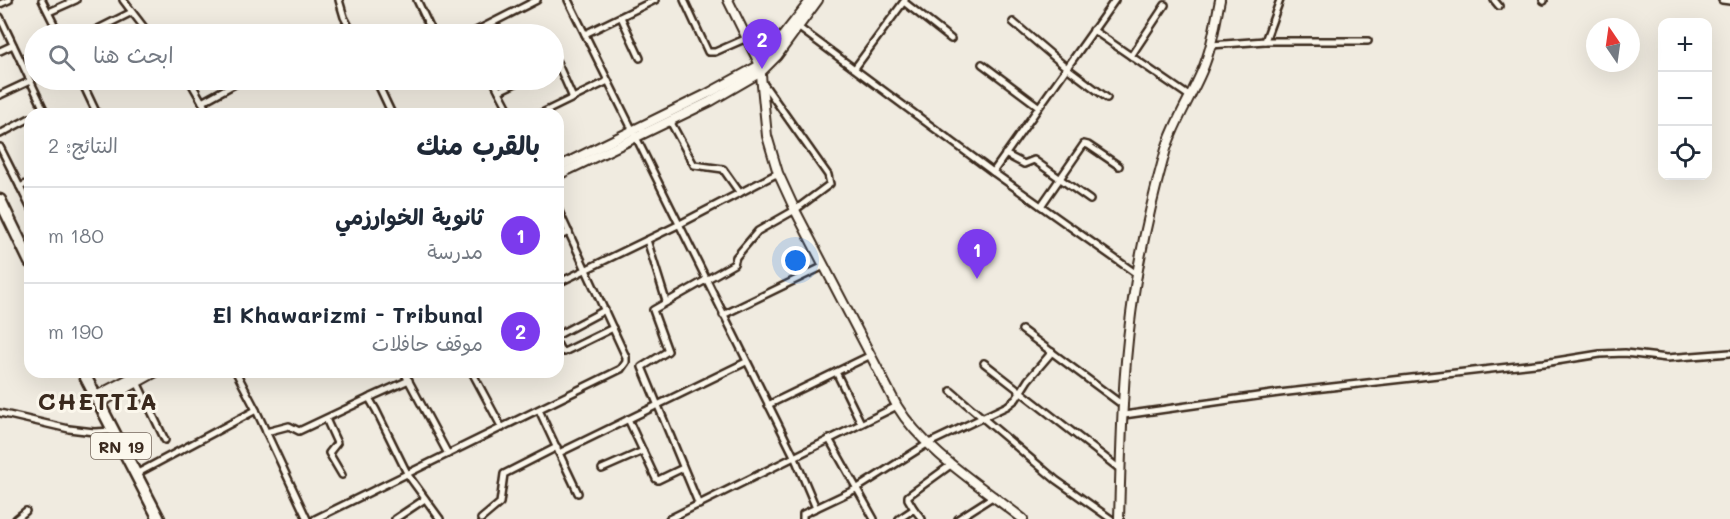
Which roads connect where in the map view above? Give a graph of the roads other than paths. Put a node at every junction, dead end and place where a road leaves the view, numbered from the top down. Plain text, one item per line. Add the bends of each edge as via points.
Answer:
1 (9, 0) edge
2 (42, 0) edge
3 (76, 0) edge
4 (123, 0) edge
5 (339, 0) edge
6 (417, 0) edge
7 (537, 0) edge
8 (568, 0) edge
9 (656, 0) edge
10 (684, 0) edge
11 (728, 0) edge
12 (811, 0) edge
13 (818, 0) edge
14 (1115, 0) edge
15 (1220, 0) edge
16 (1280, 0) edge
17 (1494, 0) edge
18 (1722, 0) edge
19 (905, 1) edge
20 (1730, 1) edge
21 (641, 3) edge
22 (0, 4) edge
23 (1165, 4) dead end
24 (1499, 6) dead end
25 (49, 12) junction
26 (132, 12) junction
27 (0, 17) edge
28 (621, 17) junction
29 (1013, 22) dead end
30 (54, 24) edge
31 (108, 24) edge
32 (142, 24) edge
33 (348, 24) edge
34 (429, 24) edge
35 (490, 24) edge
36 (798, 27) junction
37 (1093, 30) junction
38 (585, 34) junction
39 (747, 38) junction
40 (951, 39) dead end
41 (1265, 40) junction
42 (1368, 41) dead end
43 (13, 45) junction
44 (1211, 45) junction
45 (0, 51) edge
46 (1131, 56) junction
47 (640, 58) dead end
48 (982, 64) dead end
49 (24, 68) edge
50 (855, 68) junction
51 (1067, 68) junction
52 (760, 69) junction
53 (564, 78) edge
54 (608, 81) junction
55 (762, 82) junction
56 (24, 84) edge
57 (34, 90) edge
58 (87, 90) edge
59 (195, 90) edge
60 (224, 90) edge
61 (381, 90) edge
62 (499, 91) edge
63 (0, 95) edge
64 (1189, 96) junction
65 (573, 98) junction
66 (1107, 98) dead end
67 (202, 102) junction
68 (1038, 106) junction
69 (43, 108) edge
70 (95, 108) edge
71 (206, 108) edge
72 (389, 108) edge
73 (508, 108) edge
74 (552, 108) edge
75 (24, 121) edge
76 (669, 121) junction
77 (0, 134) edge
78 (633, 135) junction
79 (0, 147) edge
80 (1005, 154) junction
81 (564, 164) edge
82 (1119, 166) dead end
83 (564, 172) edge
84 (993, 172) junction
85 (778, 173) junction
86 (1059, 178) junction
87 (24, 185) edge
88 (20, 187) junction
89 (740, 193) junction
90 (24, 195) edge
91 (0, 200) edge
92 (1090, 200) dead end
93 (1041, 206) junction
94 (795, 210) junction
95 (564, 222) edge
96 (678, 225) junction
97 (569, 232) junction
98 (564, 234) edge
99 (646, 240) junction
100 (24, 250) edge
101 (824, 266) junction
102 (587, 269) junction
103 (1138, 275) junction
104 (564, 280) edge
105 (706, 281) junction
106 (666, 301) junction
107 (605, 310) junction
108 (723, 315) junction
109 (613, 328) junction
110 (1022, 330) dead end
111 (564, 332) edge
112 (564, 352) edge
113 (1052, 352) junction
114 (1730, 353) edge
115 (871, 355) junction
116 (746, 362) junction
117 (984, 363) dead end
118 (836, 372) junction
119 (86, 378) edge
120 (132, 378) edge
121 (145, 378) edge
122 (239, 378) edge
123 (475, 378) edge
124 (409, 380) joint
125 (137, 382) junction
126 (951, 391) dead end
127 (1021, 391) junction
128 (369, 398) junction
129 (96, 400) junction
130 (657, 405) junction
131 (768, 405) junction
132 (897, 406) junction
133 (1124, 406) junction
134 (256, 410) junction
135 (539, 410) junction
136 (0, 412) edge
137 (1124, 415) junction
138 (983, 418) junction
139 (326, 419) junction
140 (628, 419) junction
141 (861, 423) junction
142 (502, 428) junction
143 (112, 431) junction
144 (266, 432) junction
145 (829, 439) junction
146 (165, 440) dead end
147 (927, 444) junction
148 (558, 450) junction
149 (643, 451) junction
150 (448, 454) junction
151 (794, 456) junction
152 (952, 464) junction
153 (683, 468) junction
154 (602, 469) dead end
155 (1121, 470) junction
156 (136, 474) junction
157 (342, 475) dead end
158 (408, 475) junction
159 (856, 489) junction
160 (578, 493) dead end
161 (994, 496) junction
162 (425, 499) junction
163 (699, 505) junction
164 (816, 508) junction
165 (914, 509) junction
166 (26, 511) dead end
167 (324, 517) edge
168 (155, 518) edge
169 (16, 519) edge
170 (307, 519) edge
171 (315, 519) edge
172 (395, 519) edge
173 (440, 519) edge
174 (481, 519) edge
175 (669, 519) edge
176 (803, 519) edge
177 (874, 519) edge
178 (899, 519) edge
179 (922, 519) edge
180 (958, 519) edge
181 (1023, 519) edge
182 (1111, 519) edge
183 (1119, 519) edge

1 - 22 street
2 - 25 street
3 - 25 street
4 - 26 street
5 - 33 street
6 - 34 street
7 - 35 street
8 - 38 street
9 - 21 street
10 - 39 street via 708,52
11 - 39 main road
12 - 52 main road
13 - 36 main road
14 - 37 street
15 - 44 main road
16 - 41 street
17 - 24 street
18 - 20 street
19 - 40 street
19 - 50 street
21 - 28 street
23 - 46 street
25 - 30 street
26 - 31 street
26 - 32 street
27 - 43 street
28 - 38 street
28 - 47 street
29 - 51 street
36 - 50 street
36 - 52 main road via 771,64
37 - 46 street
37 - 51 street
38 - 54 street
39 - 52 main road
41 - 42 street
41 - 44 street
43 - 45 street
43 - 49 street
44 - 64 main road
46 - 64 street
48 - 68 street
50 - 84 street
51 - 66 street
51 - 68 street
52 - 55 main road
52 - 76 main road via 711,101
52 - 78 main road
53 - 65 street
54 - 65 street
54 - 78 street
55 - 85 main road via 767,136
55 - 94 street via 830,178 830,184
56 - 63 street
57 - 69 street
58 - 70 street
59 - 67 street
60 - 67 street
61 - 72 street
62 - 73 street
64 - 103 main road via 1167,147
65 - 74 street
67 - 71 street
68 - 80 street
75 - 77 street
76 - 78 main road
76 - 89 street via 694,165 723,169
78 - 81 main road
78 - 83 main road
78 - 96 street
79 - 88 street
80 - 84 street
80 - 86 street via 1024,164 1034,160
82 - 86 street via 1084,144
84 - 93 street
85 - 89 street
85 - 94 main road
86 - 92 street
86 - 93 street
87 - 88 street
88 - 90 street
89 - 96 street
91 - 100 highway
93 - 103 street
94 - 101 main road
94 - 105 street via 758,231 734,264
95 - 97 street
96 - 99 street
96 - 105 street
97 - 98 street
97 - 102 street
99 - 102 street
99 - 106 street
101 - 108 street
101 - 115 main road
102 - 104 street
102 - 107 street
103 - 133 main road
105 - 106 street
105 - 108 street
106 - 130 street via 653,312 668,352 642,366
107 - 109 street
107 - 111 street
108 - 116 street
109 - 112 street
109 - 135 street via 626,357 621,369
110 - 113 street
113 - 127 street
113 - 133 street
114 - 137 street via 1667,358 1600,354
115 - 118 street
115 - 132 main road
116 - 130 street
116 - 131 street
117 - 127 street
118 - 131 street
118 - 141 street
119 - 129 highway, RN 19
120 - 129 main road
121 - 125 main road
122 - 134 street
123 - 142 street
124 - 128 street
124 - 150 street
125 - 129 main road
125 - 146 street
126 - 138 street
127 - 138 street via 1011,404
127 - 155 street
128 - 139 street
128 - 158 street
129 - 143 highway, RN 19
130 - 140 street
130 - 153 street
131 - 151 street
132 - 141 street
132 - 147 main road
133 - 137 main road
134 - 144 street
134 - 156 street
135 - 142 street
135 - 148 street
136 - 143 street via 69,429
137 - 155 main road
138 - 147 street
138 - 182 street via 1056,480
139 - 144 street via 299,431 289,426
139 - 157 street via 337,443 329,453
140 - 148 street
140 - 149 street
141 - 145 street
142 - 150 street
143 - 156 highway, RN 19
144 - 170 street
145 - 151 street
145 - 159 street
147 - 152 main road
147 - 159 street
148 - 160 street
148 - 174 street via 504,474 500,503
149 - 153 street via 656,480
149 - 154 street
150 - 158 street
151 - 163 street
151 - 164 street
152 - 161 main road
152 - 165 street via 908,496
153 - 163 street
155 - 183 main road
156 - 168 highway, RN 19
158 - 162 street
158 - 167 street
159 - 164 street
159 - 177 street
161 - 180 street
161 - 181 main road
162 - 172 street
162 - 173 street
163 - 175 street
164 - 176 street via 803,514
165 - 178 street
165 - 179 street
166 - 169 street
167 - 171 street

